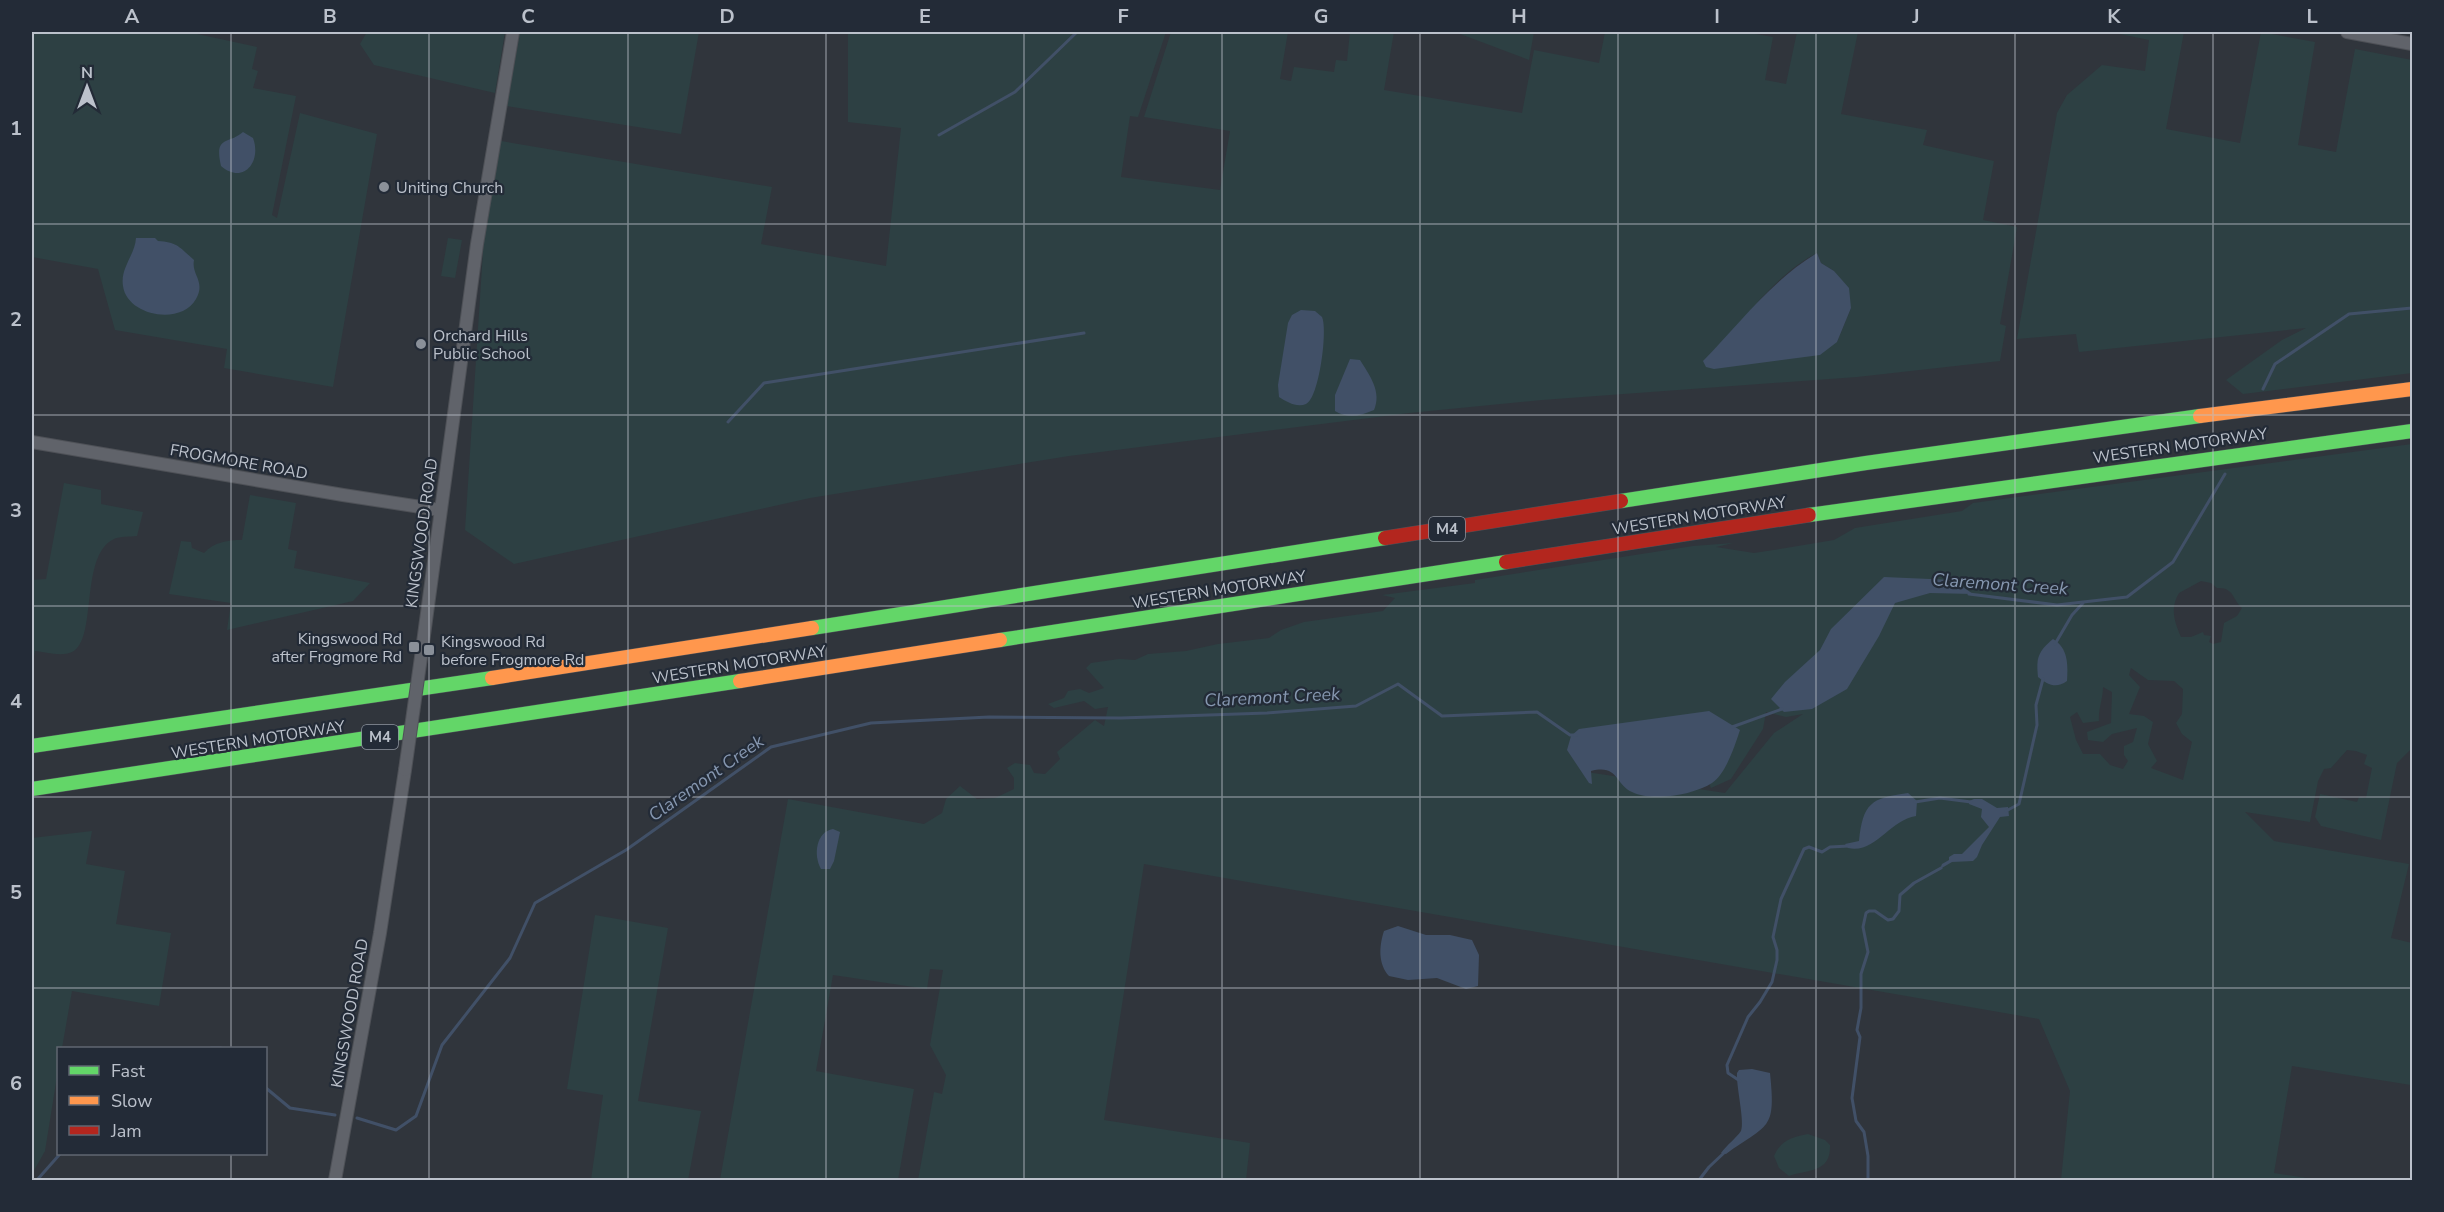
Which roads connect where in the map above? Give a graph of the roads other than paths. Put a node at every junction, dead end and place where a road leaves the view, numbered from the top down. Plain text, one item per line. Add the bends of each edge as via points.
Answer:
1 (513, 32) edge
2 (2347, 32) edge
3 (2412, 44) edge
4 (2412, 389) edge
5 (2412, 431) edge
6 (32, 442) edge
7 (440, 510) junction
8 (32, 746) edge
9 (32, 789) edge
10 (335, 1180) edge

1 - 7 street, KINGSWOOD ROAD via 477,244
2 - 3 street
4 - 8 highway, WESTERN MOTORWAY / M4 via 1866,463
5 - 9 highway, WESTERN MOTORWAY / M4 via 1891,502
6 - 7 street, FROGMORE ROAD
7 - 10 street, KINGSWOOD ROAD, bridge via 380,933

